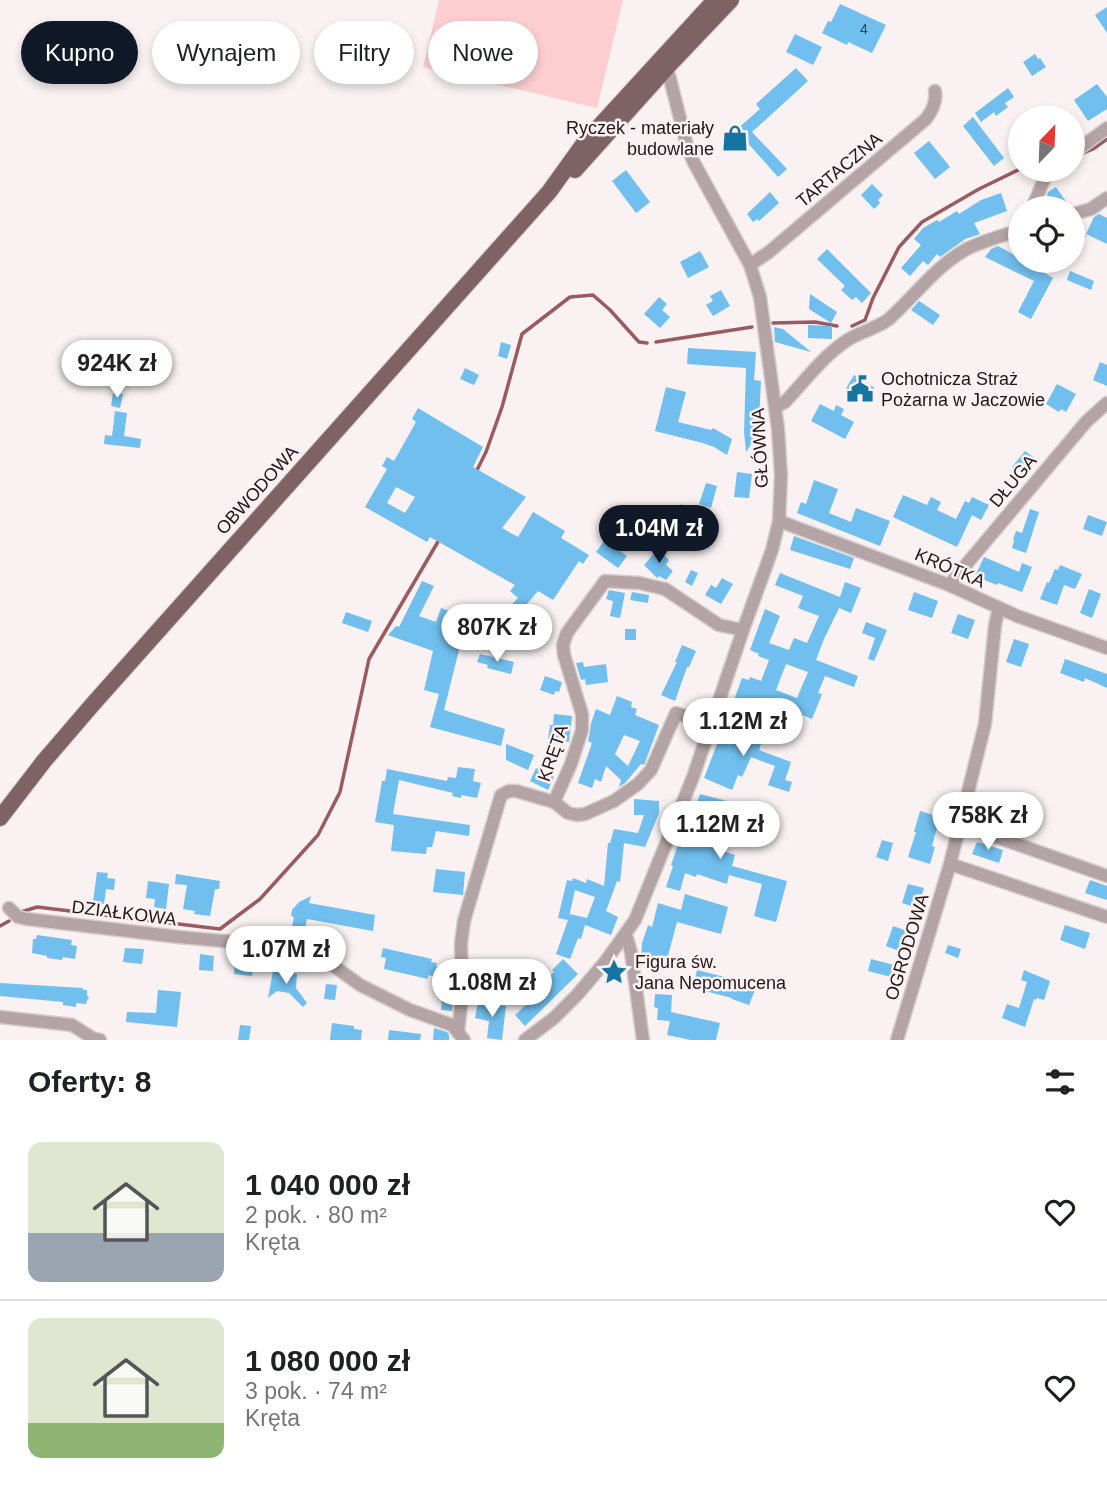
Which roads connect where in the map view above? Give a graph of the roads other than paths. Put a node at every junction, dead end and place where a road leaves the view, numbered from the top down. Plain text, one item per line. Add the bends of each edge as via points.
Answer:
1 (715, 0) edge
2 (731, 0) edge
3 (662, 64) junction
4 (935, 92) dead end
5 (1107, 128) edge
6 (1085, 144) edge
7 (1107, 198) edge
8 (1085, 211) edge
9 (1008, 234) edge
10 (750, 265) junction
11 (1107, 403) edge
12 (776, 407) junction
13 (779, 521) junction
14 (949, 585) junction
15 (999, 608) junction
16 (743, 631) junction
17 (1107, 648) edge
18 (711, 725) junction
19 (554, 802) junction
20 (0, 818) edge
21 (960, 824) junction
22 (950, 864) junction
23 (1107, 876) edge
24 (9, 908) dead end
25 (1107, 917) edge
26 (626, 934) junction
27 (0, 1017) edge
28 (461, 1036) edge
29 (100, 1040) edge
30 (525, 1040) edge
31 (643, 1040) edge
32 (897, 1040) edge

1 - 3 main road, OBWODOWA
2 - 3 main road, OBWODOWA
3 - 10 street, GŁÓWNA via 693,161
3 - 20 main road, OBWODOWA via 585,142 549,192 93,704
4 - 10 street, TARTACZNA via 926,119
5 - 6 street
7 - 8 street
9 - 12 street via 964,250 888,319 832,352
10 - 12 street, GŁÓWNA via 760,297
11 - 14 street, DŁUGA
12 - 13 street, GŁÓWNA
13 - 14 street, KRÓTKA
13 - 16 street, GŁÓWNA
14 - 15 street, KRÓTKA
15 - 17 street, KRÓTKA
15 - 21 street, OGRODOWA via 985,724
16 - 18 street, GŁÓWNA
16 - 19 street, KRĘTA via 719,625 665,589 605,581 563,645 582,730
18 - 19 street via 676,713 651,770 638,784 585,814 568,813
18 - 26 street, GŁÓWNA via 648,892
19 - 28 street, KRĘTA via 509,790 501,795 464,921
21 - 22 street, OGRODOWA
21 - 23 street
22 - 25 street
22 - 32 street, OGRODOWA
24 - 28 street, DZIAŁKOWA via 27,919 313,951 360,985 452,1025
26 - 30 street, GŁÓWNA via 561,1012
26 - 31 street
27 - 29 street via 72,1025

